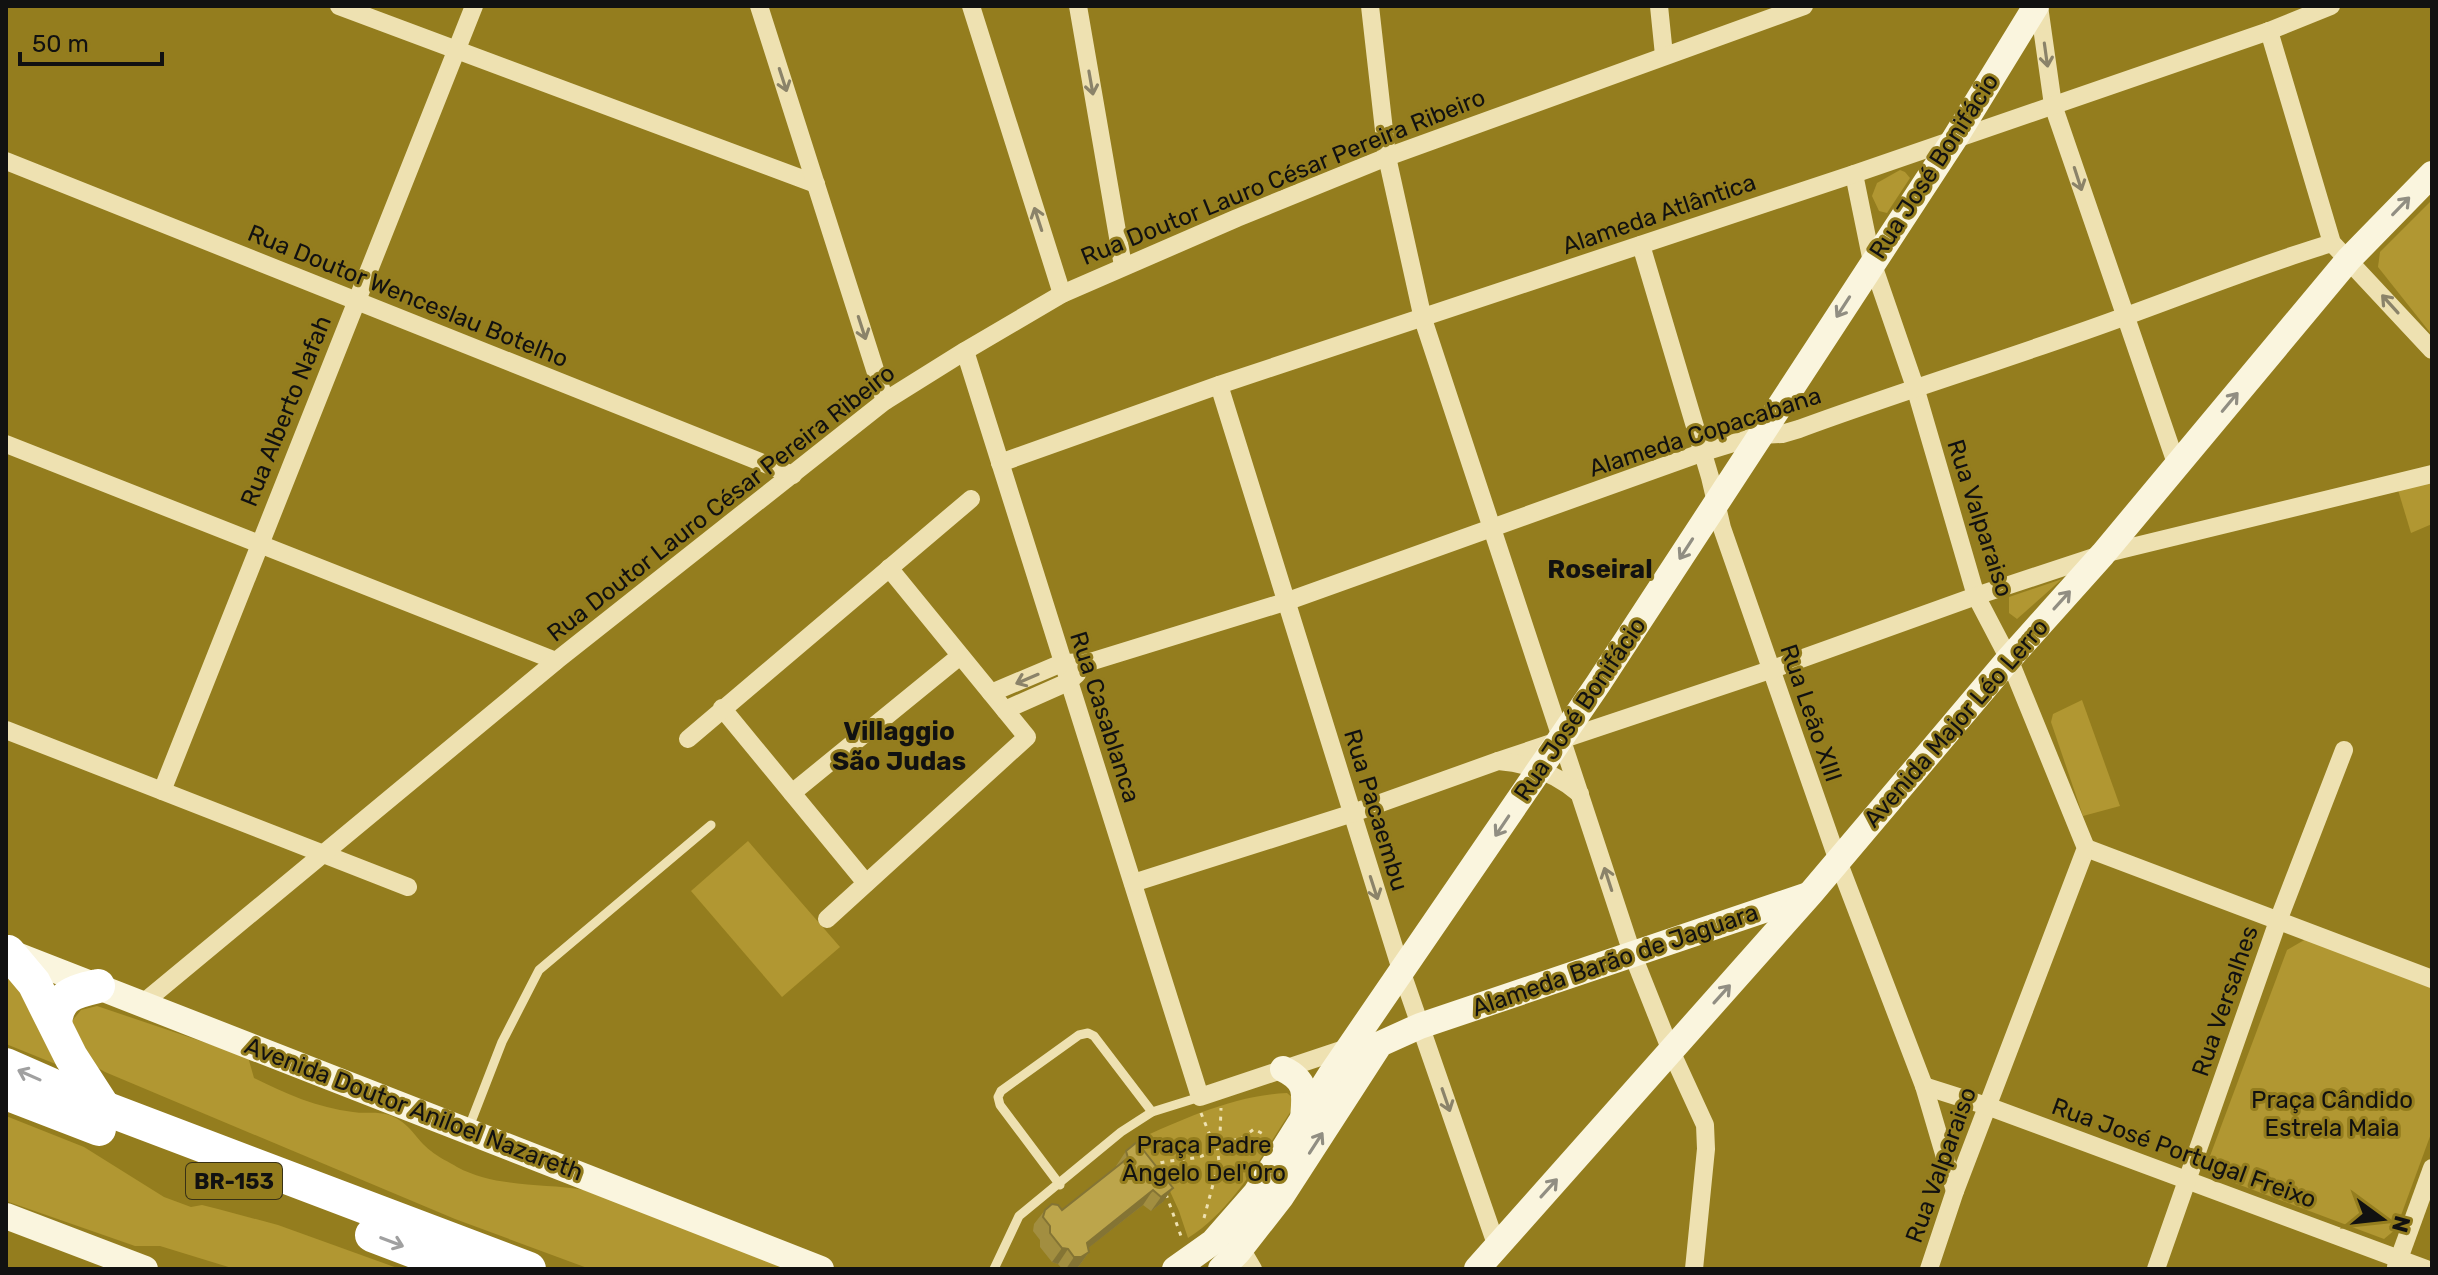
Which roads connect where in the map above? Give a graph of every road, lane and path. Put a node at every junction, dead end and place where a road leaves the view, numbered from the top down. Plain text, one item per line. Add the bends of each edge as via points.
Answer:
1 (339, 6) edge
2 (474, 6) edge
3 (759, 6) edge
4 (971, 6) edge
5 (1078, 6) edge
6 (1370, 6) edge
7 (1659, 6) edge
8 (1804, 6) edge
9 (2038, 6) edge
10 (2331, 6) edge
11 (2269, 31) junction
12 (457, 50) junction
13 (1664, 55) junction
14 (2053, 105) junction
15 (1955, 138) junction
16 (1387, 157) junction
17 (6, 161) edge
18 (1854, 174) junction
19 (2432, 174) edge
20 (816, 184) junction
21 (1641, 245) junction
22 (2340, 251) junction
23 (1872, 262) junction
24 (1123, 266) junction
25 (1062, 294) junction
26 (356, 301) junction
27 (2124, 317) junction
28 (1423, 319) junction
29 (2432, 350) edge
30 (965, 351) junction
31 (1219, 385) junction
32 (1915, 387) junction
33 (885, 401) junction
34 (1760, 435) junction
35 (6, 444) edge
36 (1701, 453) junction
37 (1000, 463) junction
38 (2177, 466) junction
39 (2432, 474) edge
40 (793, 475) junction
41 (971, 499) dead end
42 (1715, 504) junction
43 (1494, 529) junction
44 (259, 544) junction
45 (2103, 554) junction
46 (889, 568) junction
47 (1976, 596) junction
48 (1288, 601) junction
49 (960, 656) junction
50 (2009, 659) junction
51 (556, 661) junction
52 (1090, 662) junction
53 (1062, 663) junction
54 (1770, 670) junction
55 (1068, 682) junction
56 (991, 693) junction
57 (722, 708) junction
58 (1005, 710) junction
59 (6, 730) edge
60 (1562, 738) junction
61 (688, 739) dead end
62 (2344, 750) dead end
63 (1498, 761) junction
64 (1541, 769) junction
65 (162, 791) junction
66 (792, 793) junction
67 (1580, 794) junction
68 (1350, 814) junction
69 (711, 825) dead end
70 (2086, 848) junction
71 (324, 853) junction
72 (1838, 861) junction
73 (866, 883) junction
74 (1133, 883) junction
75 (408, 887) dead end
76 (1811, 893) junction
77 (827, 919) dead end
78 (2278, 921) junction
79 (7, 951) edge
80 (1632, 953) junction
81 (1402, 973) junction
82 (2432, 979) edge
83 (98, 986) junction
84 (143, 1003) junction
85 (55, 1023) junction
86 (1420, 1026) junction
87 (1350, 1047) junction
88 (1671, 1051) junction
89 (6, 1065) edge
90 (1283, 1069) junction
91 (1924, 1086) junction
92 (6, 1093) edge
93 (1200, 1103) junction
94 (1221, 1105) dead end
95 (1987, 1106) junction
96 (104, 1108) junction
97 (1152, 1112) junction
98 (1303, 1119) junction
99 (468, 1131) junction
100 (1275, 1140) dead end
101 (1215, 1144) junction
102 (1148, 1168) edge
103 (2432, 1168) edge
104 (2187, 1180) junction
105 (1060, 1185) junction
106 (1161, 1185) edge
107 (1955, 1191) junction
108 (6, 1216) edge
109 (1208, 1231) junction
110 (1182, 1240) dead end
111 (1497, 1247) junction
112 (1237, 1263) edge
113 (2398, 1264) edge
114 (145, 1269) edge
115 (461, 1269) edge
116 (529, 1269) edge
117 (821, 1269) edge
118 (994, 1269) edge
119 (1175, 1269) edge
120 (1477, 1269) edge
121 (1694, 1269) edge
122 (1929, 1269) edge
123 (2156, 1269) edge
124 (2426, 1269) edge

1 - 12 street
2 - 12 street, Rua Alberto Nafah
3 -> 20 street
25 -> 4 street
5 -> 24 street
6 - 16 street
7 - 13 street
8 - 13 street, Rua Doutor Lauro César Pereira Ribeiro
9 -> 14 street
9 - 15 street, Rua José Bonifácio
10 - 11 street, Alameda Atlântica
11 - 14 street, Alameda Atlântica
11 - 22 street
12 - 20 street
12 - 26 street, Rua Alberto Nafah
13 - 16 street, Rua Doutor Lauro César Pereira Ribeiro
14 - 15 street, Alameda Atlântica
14 -> 27 street
15 - 18 street, Alameda Atlântica
15 - 23 street, Rua José Bonifácio
16 - 24 street, Rua Doutor Lauro César Pereira Ribeiro
16 - 28 street
17 - 26 street, Rua Doutor Wenceslau Botelho
18 - 21 street, Alameda Atlântica
18 - 23 street, Rua Valparaiso
22 -> 19 street, Avenida Major Léo Lerro
20 -> 33 street
21 - 28 street, Alameda Atlântica
21 - 36 street, Rua Leão XIII
22 - 27 street, Alameda Copacabana via 2279,259
29 -> 22 street
38 -> 22 street, Avenida Major Léo Lerro
23 - 32 street, Rua Valparaiso
23 -> 34 street, Rua José Bonifácio
24 - 25 street, Rua Doutor Lauro César Pereira Ribeiro
25 - 30 street, Rua Doutor Lauro César Pereira Ribeiro
26 - 40 street, Rua Doutor Wenceslau Botelho
26 - 44 street, Rua Alberto Nafah
27 - 32 street, Alameda Copacabana
27 - 38 street
28 - 31 street, Alameda Atlântica
28 - 43 street
30 - 33 street, Rua Doutor Lauro César Pereira Ribeiro
30 - 37 street, Rua Casablanca
31 - 37 street, Alameda Atlântica
31 - 48 street, Rua Pacaembu
32 - 34 street, Alameda Copacabana via 1782,434
32 - 47 street, Rua Valparaiso
33 - 40 street, Rua Doutor Lauro César Pereira Ribeiro
34 - 36 street, Alameda Copacabana
34 - 42 street, Rua José Bonifácio
35 - 44 street
36 - 42 street, Rua Leão XIII
36 - 43 street, Alameda Copacabana
37 - 53 street, Rua Casablanca
38 - 45 street, Avenida Major Léo Lerro
39 - 45 street
40 - 51 street, Rua Doutor Lauro César Pereira Ribeiro
41 - 46 street
42 - 54 street, Rua Leão XIII
42 -> 60 street, Rua José Bonifácio
43 - 48 street, Alameda Copacabana
43 - 60 street
44 - 51 street
44 - 65 street, Rua Alberto Nafah
45 - 47 street
50 -> 45 street, Avenida Major Léo Lerro
46 - 49 street
46 - 57 street
47 - 50 street, Rua Valparaiso
47 - 54 street
48 - 52 street, Alameda Copacabana
48 - 68 street, Rua Pacaembu
49 - 56 street
49 - 66 street
50 - 70 street, Rua Valparaiso
50 - 72 street, Avenida Major Léo Lerro
51 - 71 street, Rua Doutor Lauro César Pereira Ribeiro
52 - 53 street, Alameda Copacabana
52 - 55 street, Alameda Copacabana
53 - 55 street, Rua Casablanca
53 -> 56 street
54 - 60 street
54 - 72 street, Rua Leão XIII
55 - 58 street, Alameda Copacabana
55 - 74 street, Rua Casablanca
56 - 58 street
57 - 61 street
57 - 66 street
58 - 73 street via 1027,737
59 - 65 street
60 - 63 street
60 - 64 street, Rua José Bonifácio
60 - 67 street
62 - 78 street, Rua Versalhes
63 - 64 street
63 - 68 street
64 - 67 street
64 -> 81 street, Rua José Bonifácio
65 - 71 street
66 - 73 street
80 -> 67 street
68 - 74 street
68 -> 81 street, Rua Pacaembu
69 - 99 lane via 539,970 502,1042
70 - 78 street
70 - 95 street, Rua Valparaiso
71 - 75 street
71 - 84 street, Rua Doutor Lauro César Pereira Ribeiro
72 - 76 street, Avenida Major Léo Lerro
72 - 91 street, Rua Leão XIII
73 - 77 street
74 - 93 street, Rua Casablanca
76 - 80 street, Alameda Barão de Jaguara
88 -> 76 street, Avenida Major Léo Lerro
78 - 82 street
78 - 104 street, Rua Versalhes
79 - 83 street, Avenida Doutor Aniloel Nazareth
79 - 85 highway via 34,983
80 - 86 street, Alameda Barão de Jaguara
80 - 88 street
81 - 86 street, Rua Pacaembu
81 - 87 street, Rua José Bonifácio
83 - 84 street, Avenida Doutor Aniloel Nazareth
83 - 85 highway via 65,998 56,1008
84 - 99 street, Avenida Doutor Aniloel Nazareth
85 - 96 highway
86 -> 111 street, Rua Pacaembu
112 -> 86 street via 1380,1044
87 - 90 street
87 - 98 street, Rua José Bonifácio
111 -> 88 street, Avenida Major Léo Lerro
88 - 121 street via 1705,1125
96 -> 89 highway, BR-153
90 - 93 street
90 - 98 street via 1301,1082
91 - 95 street, Rua José Portugal Freixo
91 - 107 street, Rua Leão XIII
92 -> 115 highway, BR-153
93 - 97 lane
93 - 101 path
94 - 101 path
95 - 104 street, Rua José Portugal Freixo
95 - 107 street, Rua Valparaiso
96 - 116 highway, BR-153
97 - 105 lane
97 - 105 lane via 1088,1033 1001,1091 1000,1105
98 - 109 street, Rua José Bonifácio via 1256,1193
99 - 117 street, Avenida Doutor Aniloel Nazareth
100 - 101 path via 1254,1129 1241,1139
101 - 102 path via 1203,1157
101 - 109 path via 1219,1162
103 - 113 street
104 - 113 street, Rua José Portugal Freixo
104 - 123 street, Rua Versalhes
105 - 118 lane via 1019,1216
106 - 110 path
107 - 122 street, Rua Valparaiso
108 - 114 street
109 - 112 street
109 - 119 street, Rua José Bonifácio
111 - 120 street, Avenida Major Léo Lerro
113 - 124 street, Rua José Portugal Freixo

